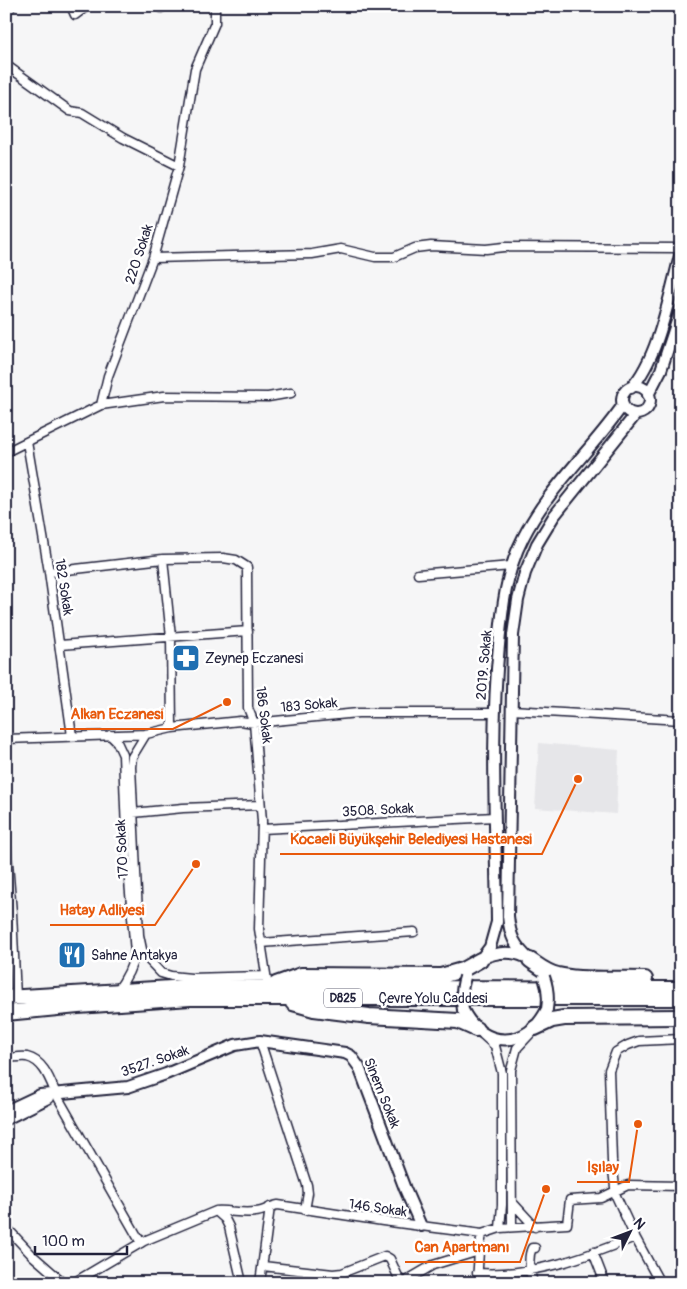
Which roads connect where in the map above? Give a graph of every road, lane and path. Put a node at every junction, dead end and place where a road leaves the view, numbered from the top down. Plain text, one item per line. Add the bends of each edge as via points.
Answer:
1 (12, 6) edge
2 (71, 6) edge
3 (87, 6) edge
4 (156, 6) edge
5 (165, 6) edge
6 (215, 6) edge
7 (6, 11) edge
8 (6, 65) edge
9 (179, 166) junction
10 (681, 248) edge
11 (681, 252) edge
12 (153, 258) junction
13 (681, 309) edge
14 (631, 388) junction
15 (291, 393) dead end
16 (648, 395) junction
17 (100, 405) junction
18 (623, 405) junction
19 (636, 414) junction
20 (27, 442) junction
21 (6, 452) edge
22 (163, 560) junction
23 (511, 566) junction
24 (49, 572) junction
25 (418, 574) dead end
26 (248, 631) junction
27 (171, 637) junction
28 (60, 645) junction
29 (512, 710) junction
30 (494, 713) junction
31 (681, 720) edge
32 (254, 723) junction
33 (172, 728) junction
34 (146, 734) junction
35 (110, 735) junction
36 (72, 736) junction
37 (6, 739) edge
38 (260, 805) junction
39 (133, 813) junction
40 (495, 817) junction
41 (262, 829) junction
42 (6, 839) edge
43 (414, 932) dead end
44 (261, 943) junction
45 (480, 960) junction
46 (530, 960) junction
47 (681, 981) edge
48 (267, 982) junction
49 (681, 987) edge
50 (117, 991) junction
51 (11, 998) edge
52 (278, 998) junction
53 (558, 998) junction
54 (681, 998) edge
55 (681, 1004) edge
56 (6, 1013) edge
57 (681, 1018) edge
58 (535, 1028) junction
59 (476, 1029) junction
60 (681, 1039) edge
61 (260, 1041) junction
62 (6, 1058) edge
63 (56, 1094) junction
64 (6, 1111) edge
65 (6, 1119) edge
66 (681, 1186) edge
67 (615, 1191) junction
68 (512, 1202) junction
69 (270, 1207) junction
70 (304, 1210) junction
71 (216, 1211) junction
72 (421, 1226) junction
73 (535, 1226) junction
74 (6, 1227) edge
75 (512, 1227) junction
76 (500, 1228) junction
77 (482, 1234) junction
78 (635, 1237) junction
79 (141, 1243) junction
80 (535, 1248) dead end
81 (479, 1251) junction
82 (593, 1252) junction
83 (263, 1266) junction
84 (530, 1270) junction
85 (478, 1273) junction
86 (64, 1283) edge
87 (73, 1283) edge
88 (242, 1283) edge
89 (260, 1283) edge
90 (401, 1283) edge
91 (477, 1283) edge
92 (533, 1283) edge
93 (605, 1283) edge
94 (660, 1283) edge

1 - 7 street
2 - 3 street via 75,15
4 - 5 street
6 - 9 street, 220 Sokak via 215,23 195,69
8 - 9 street via 70,111 82,113
9 - 12 street, 220 Sokak
10 - 12 street via 486,249 431,246 415,248 394,257 375,257 341,249 312,254
11 - 14 street, 2019. Sokak via 657,338 643,372
12 - 17 street, 220 Sokak
13 - 16 street, 2019. Sokak via 661,370
14 - 16 street via 639,387
14 - 18 street, 2019. Sokak via 623,396
15 - 17 street via 164,396
16 - 19 street, 2019. Sokak via 648,408
17 - 20 street
18 - 19 street via 628,412
18 - 23 street, 2019. Sokak via 546,499 523,537
19 - 29 street, 2019. Sokak via 554,516 524,573 513,635
20 - 21 street
20 - 24 street, 182 Sokak
22 - 24 street, 186 Sokak
22 - 26 street, 186 Sokak via 222,558 236,560 247,567
22 - 27 street
23 - 25 street
23 - 30 street, 2019. Sokak via 504,598
24 - 28 street, 182 Sokak
26 - 27 street
26 - 32 street, 186 Sokak via 248,708
27 - 28 street
27 - 33 street
28 - 36 street, 182 Sokak
29 - 31 street
29 - 46 street, 2019. Sokak via 508,916 516,947
30 - 32 street, 183 Sokak via 358,713
30 - 40 street, 2019. Sokak
32 - 33 street, 183 Sokak via 240,721
32 - 38 street, 186 Sokak
33 - 34 street, 183 Sokak
34 - 35 street, 183 Sokak
34 - 39 street, 170 Sokak via 132,757
35 - 36 street, 183 Sokak
35 - 50 street, 170 Sokak via 122,755 135,953 128,976
36 - 37 street, 183 Sokak
38 - 39 street
38 - 41 street, 186 Sokak
39 - 48 street, 170 Sokak via 142,954 161,973 171,976
40 - 41 street, 3508. Sokak
40 - 45 street, 2019. Sokak via 497,922 490,947
41 - 44 street, 186 Sokak
42 - 51 street via 12,913
43 - 44 street
44 - 48 street, 186 Sokak
45 - 46 street via 505,952
45 - 48 highway via 441,976 301,975
45 - 59 street, bridge via 465,977 461,999 468,1021
46 - 47 highway via 547,971 570,977
46 - 58 street, bridge via 544,977 549,998 547,1009
48 - 49 highway, Çevre Yolu Caddesi / D825
48 - 50 highway, Çevre Yolu Caddesi / D825
50 - 51 highway, Çevre Yolu Caddesi / D825
52 - 53 highway, Çevre Yolu Caddesi / D825
52 - 56 highway, Çevre Yolu Caddesi / D825 via 190,998
52 - 59 highway via 314,1009 369,1016 458,1020
53 - 54 highway, Çevre Yolu Caddesi / D825
53 - 55 highway
57 - 58 highway via 564,1018
58 - 59 street via 525,1035 500,1040
58 - 68 street via 517,1048 511,1070
59 - 76 street via 494,1046 502,1073
60 - 67 street via 639,1041 621,1048 613,1057 609,1070
61 - 63 street, 3527. Sokak via 235,1045 128,1087
61 - 70 street via 307,1185
61 - 72 street, Sinem Sokak via 351,1056 359,1067
62 - 63 street via 26,1057 36,1062 44,1069
63 - 64 street, 3527. Sokak via 40,1095
63 - 65 street, 3527. Sokak
63 - 79 street
66 - 67 street via 628,1184
67 - 73 street via 601,1198 570,1200 567,1224
67 - 78 street
68 - 73 street
68 - 75 street
69 - 70 street, 146 Sokak via 278,1205
69 - 71 street, 146 Sokak via 252,1213
69 - 83 street
70 - 72 street, 146 Sokak
71 - 79 street
71 - 88 street via 229,1226
72 - 77 street, 146 Sokak
73 - 75 street
74 - 86 street
75 - 76 street
76 - 77 street
77 - 81 street
78 - 82 street
78 - 94 street
79 - 87 street
80 - 84 street via 530,1250
81 - 85 street
81 - 90 street via 433,1266
82 - 84 street via 549,1268
82 - 93 street
83 - 89 street
83 - 90 street via 333,1274 385,1256 390,1259
84 - 85 street
84 - 92 street
85 - 91 street

